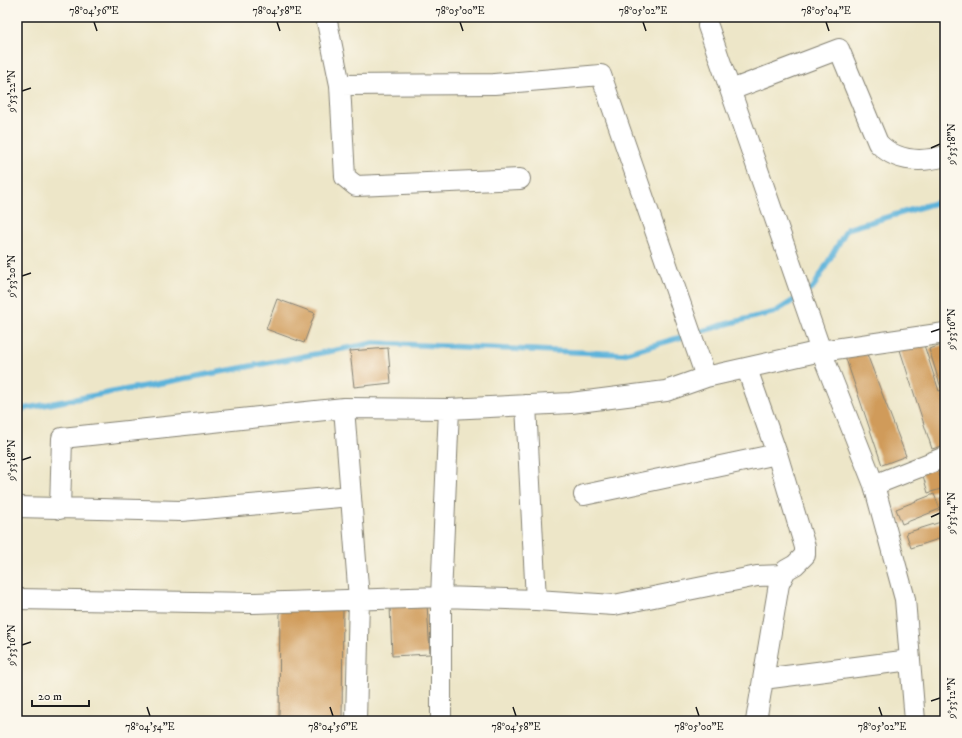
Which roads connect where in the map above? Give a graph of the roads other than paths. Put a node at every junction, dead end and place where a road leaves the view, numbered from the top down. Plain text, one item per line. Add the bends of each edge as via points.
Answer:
1 (326, 17) edge
2 (708, 26) dead end
3 (340, 85) junction
4 (731, 90) junction
5 (945, 156) edge
6 (520, 179) dead end
7 (945, 333) edge
8 (821, 351) junction
9 (747, 369) junction
10 (706, 377) junction
11 (526, 405) junction
12 (344, 408) junction
13 (449, 409) junction
14 (777, 454) junction
15 (945, 457) edge
16 (874, 485) junction
17 (584, 495) dead end
18 (351, 496) junction
19 (17, 507) edge
20 (60, 509) junction
21 (783, 575) junction
22 (441, 597) junction
23 (359, 599) junction
24 (17, 600) edge
25 (536, 600) junction
26 (910, 660) junction
27 (763, 679) junction
28 (356, 721) edge
29 (441, 721) edge
30 (756, 721) edge
31 (915, 721) edge

1 - 3 street
2 - 4 street
3 - 6 street via 345,177 356,186
3 - 10 street via 494,84 601,75
4 - 5 street via 839,49 878,143 886,151 902,159 923,161
4 - 8 street
7 - 8 street
8 - 9 street
8 - 16 street
9 - 10 street
9 - 14 street
10 - 11 street via 666,391 571,403
11 - 13 street
11 - 25 street
12 - 13 street
12 - 18 street
12 - 20 street via 62,438
13 - 22 street
14 - 17 street
14 - 21 street via 805,547 805,555
15 - 16 street
16 - 26 street via 906,599
18 - 20 street via 181,511
18 - 23 street
19 - 20 street
21 - 25 street via 757,576 614,604
21 - 27 street via 779,584
22 - 23 street
22 - 25 street
22 - 29 street
23 - 24 street via 253,602
23 - 28 street
26 - 27 street
26 - 31 street
27 - 30 street

